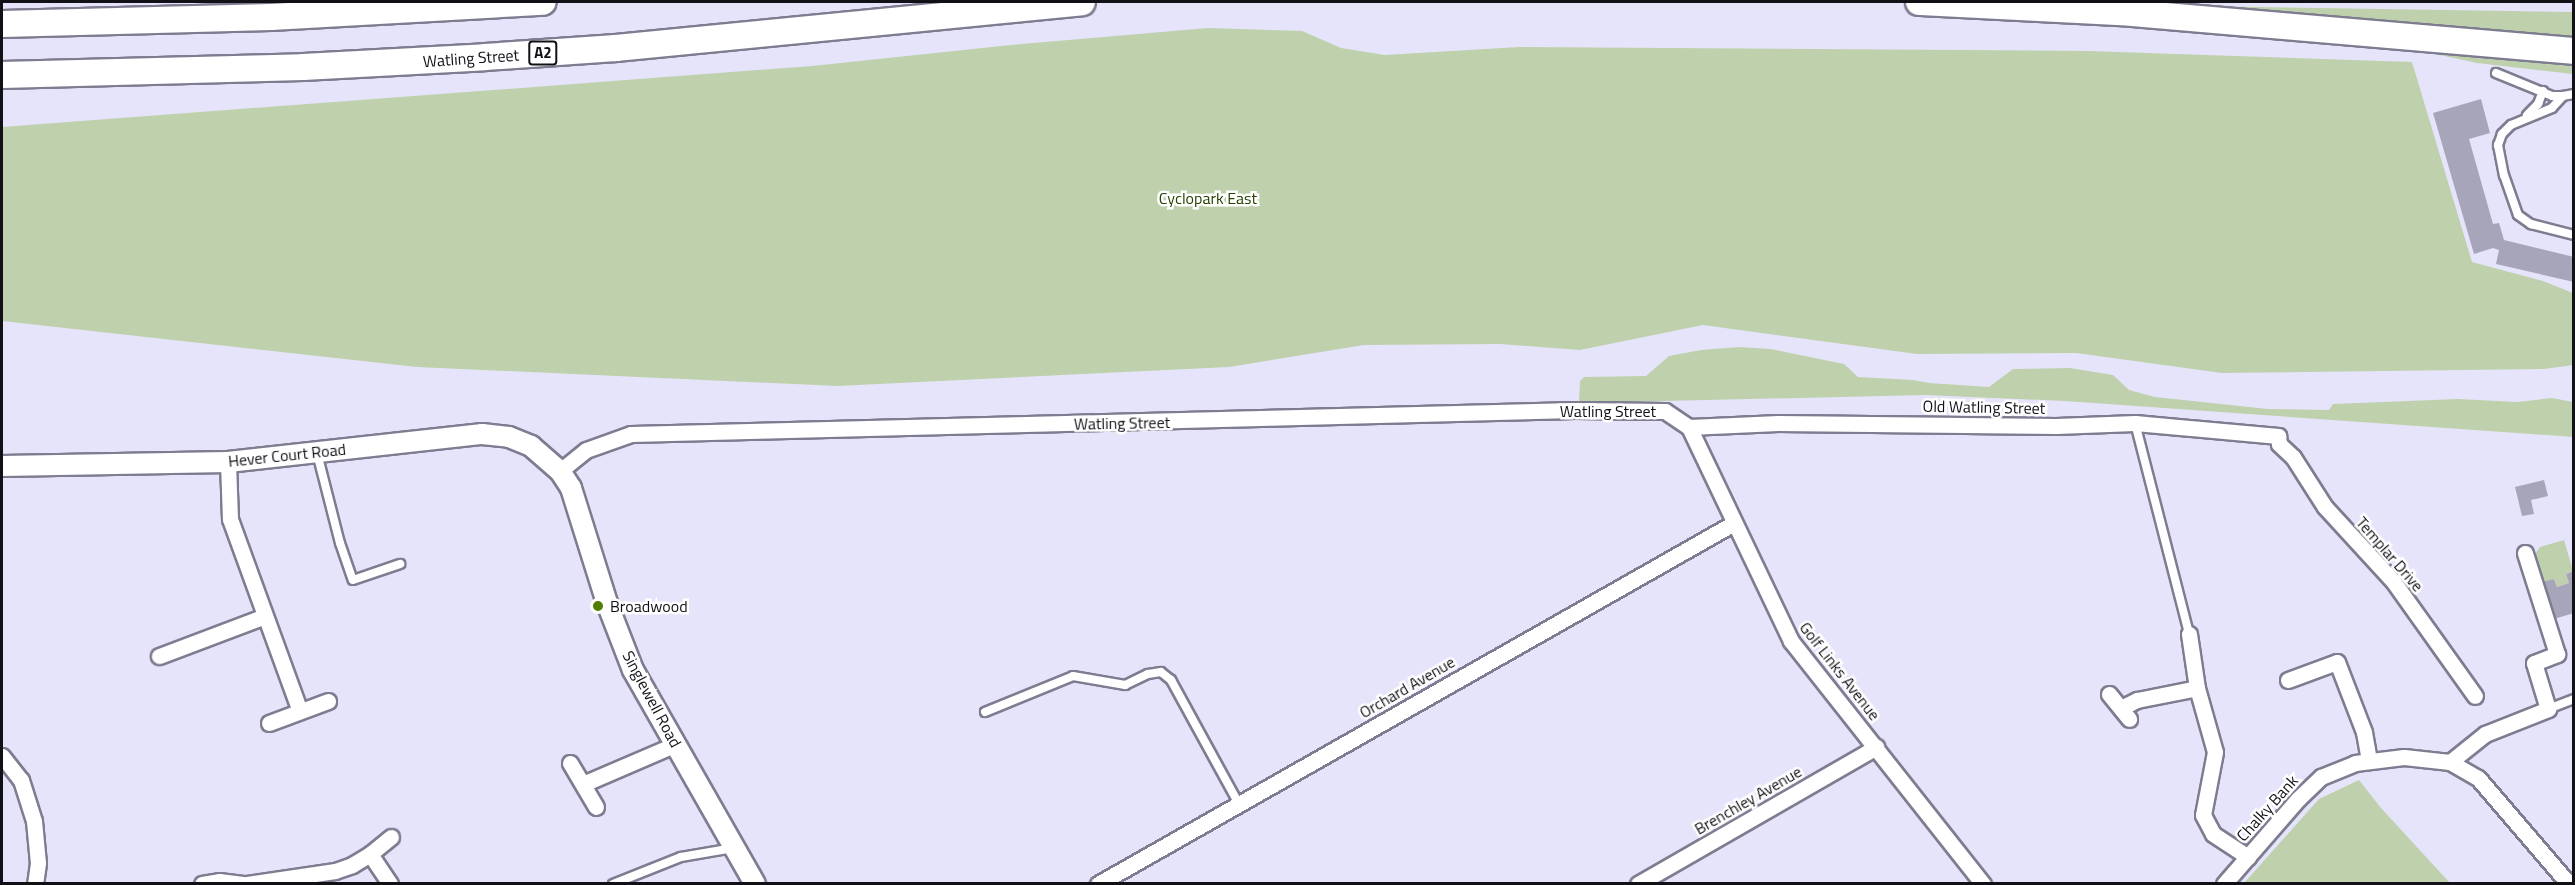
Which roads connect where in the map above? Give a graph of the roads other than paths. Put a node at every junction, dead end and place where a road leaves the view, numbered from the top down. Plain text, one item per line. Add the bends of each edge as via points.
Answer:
1 (543, 2) edge
2 (1082, 2) edge
3 (1919, 2) edge
4 (2, 24) edge
5 (2574, 51) edge
6 (2496, 73) dead end
7 (2, 75) edge
8 (2543, 91) junction
9 (2574, 94) edge
10 (2563, 96) junction
11 (2523, 118) junction
12 (2574, 235) edge
13 (2135, 423) junction
14 (1689, 427) junction
15 (2278, 436) joint
16 (317, 453) junction
17 (228, 462) junction
18 (2, 466) edge
19 (560, 471) junction
20 (1734, 523) junction
21 (2525, 553) dead end
22 (400, 564) dead end
23 (265, 616) junction
24 (2189, 634) joint
25 (159, 656) dead end
26 (2288, 680) dead end
27 (2197, 688) junction
28 (2109, 694) dead end
29 (2475, 696) dead end
30 (2574, 699) edge
31 (328, 701) dead end
32 (2548, 709) junction
33 (300, 711) junction
34 (985, 712) dead end
35 (269, 723) dead end
36 (676, 744) junction
37 (1876, 747) junction
38 (2, 756) edge
39 (2369, 760) junction
40 (2450, 762) junction
41 (570, 763) dead end
42 (583, 784) junction
43 (1239, 804) junction
44 (596, 807) dead end
45 (391, 837) dead end
46 (735, 848) junction
47 (370, 854) junction
48 (2248, 857) junction
49 (35, 884) edge
50 (202, 884) edge
51 (245, 884) edge
52 (390, 884) edge
53 (613, 884) edge
54 (755, 884) edge
55 (1098, 884) edge
56 (1638, 884) edge
57 (1983, 884) edge
58 (2224, 884) edge
59 (2569, 884) edge

1 - 4 highway via 271,17
2 - 7 highway, Watling Street / A2 via 660,44 485,57 234,70
3 - 5 highway via 2120,12
6 - 8 lane
8 - 10 lane
8 - 11 lane via 2538,104
9 - 10 lane
10 - 11 lane via 2552,108
11 - 12 lane via 2508,127 2499,142 2512,203 2526,222
13 - 14 street, Old Watling Street via 1778,423
13 - 15 street, Old Watling Street
13 - 24 lane
14 - 19 street, Watling Street via 1665,411 1575,410 631,434 586,450
14 - 20 street, Golf Links Avenue
15 - 29 street, Templar Drive via 2279,444 2293,457 2325,507 2393,581
16 - 17 street, Hever Court Road
16 - 19 street, Hever Court Road via 491,434 523,442
16 - 22 lane via 353,580
17 - 18 street, Hever Court Road
17 - 23 street via 230,517
19 - 36 street, Singlewell Road via 576,498 607,603 630,663
20 - 37 street, Golf Links Avenue via 1791,641
20 - 43 street, Orchard Avenue
21 - 32 street via 2557,654 2534,663
23 - 25 street
23 - 33 street
24 - 27 street
26 - 39 street via 2337,662 2364,732
27 - 28 street via 2139,700 2125,713
27 - 48 street via 2215,752 2203,806 2204,819 2213,834
30 - 32 lane
31 - 33 street
32 - 40 street via 2485,734
33 - 35 street
34 - 43 lane via 1073,676 1125,685 1161,672 1171,680
36 - 42 street
36 - 46 street, Singlewell Road
37 - 56 street, Brenchley Avenue
37 - 57 street, Golf Links Avenue
38 - 49 street via 21,780 34,821 38,863
39 - 40 street, Chalky Bank via 2404,757
39 - 48 street, Chalky Bank via 2335,769 2316,781
40 - 59 street, Chalky Bank via 2488,787
41 - 42 street
42 - 44 street
43 - 55 street, Orchard Avenue
45 - 47 street
46 - 53 lane via 681,857
46 - 54 street, Singlewell Road
47 - 51 street via 335,871
47 - 52 street
48 - 58 street, Chalky Bank
50 - 51 street

